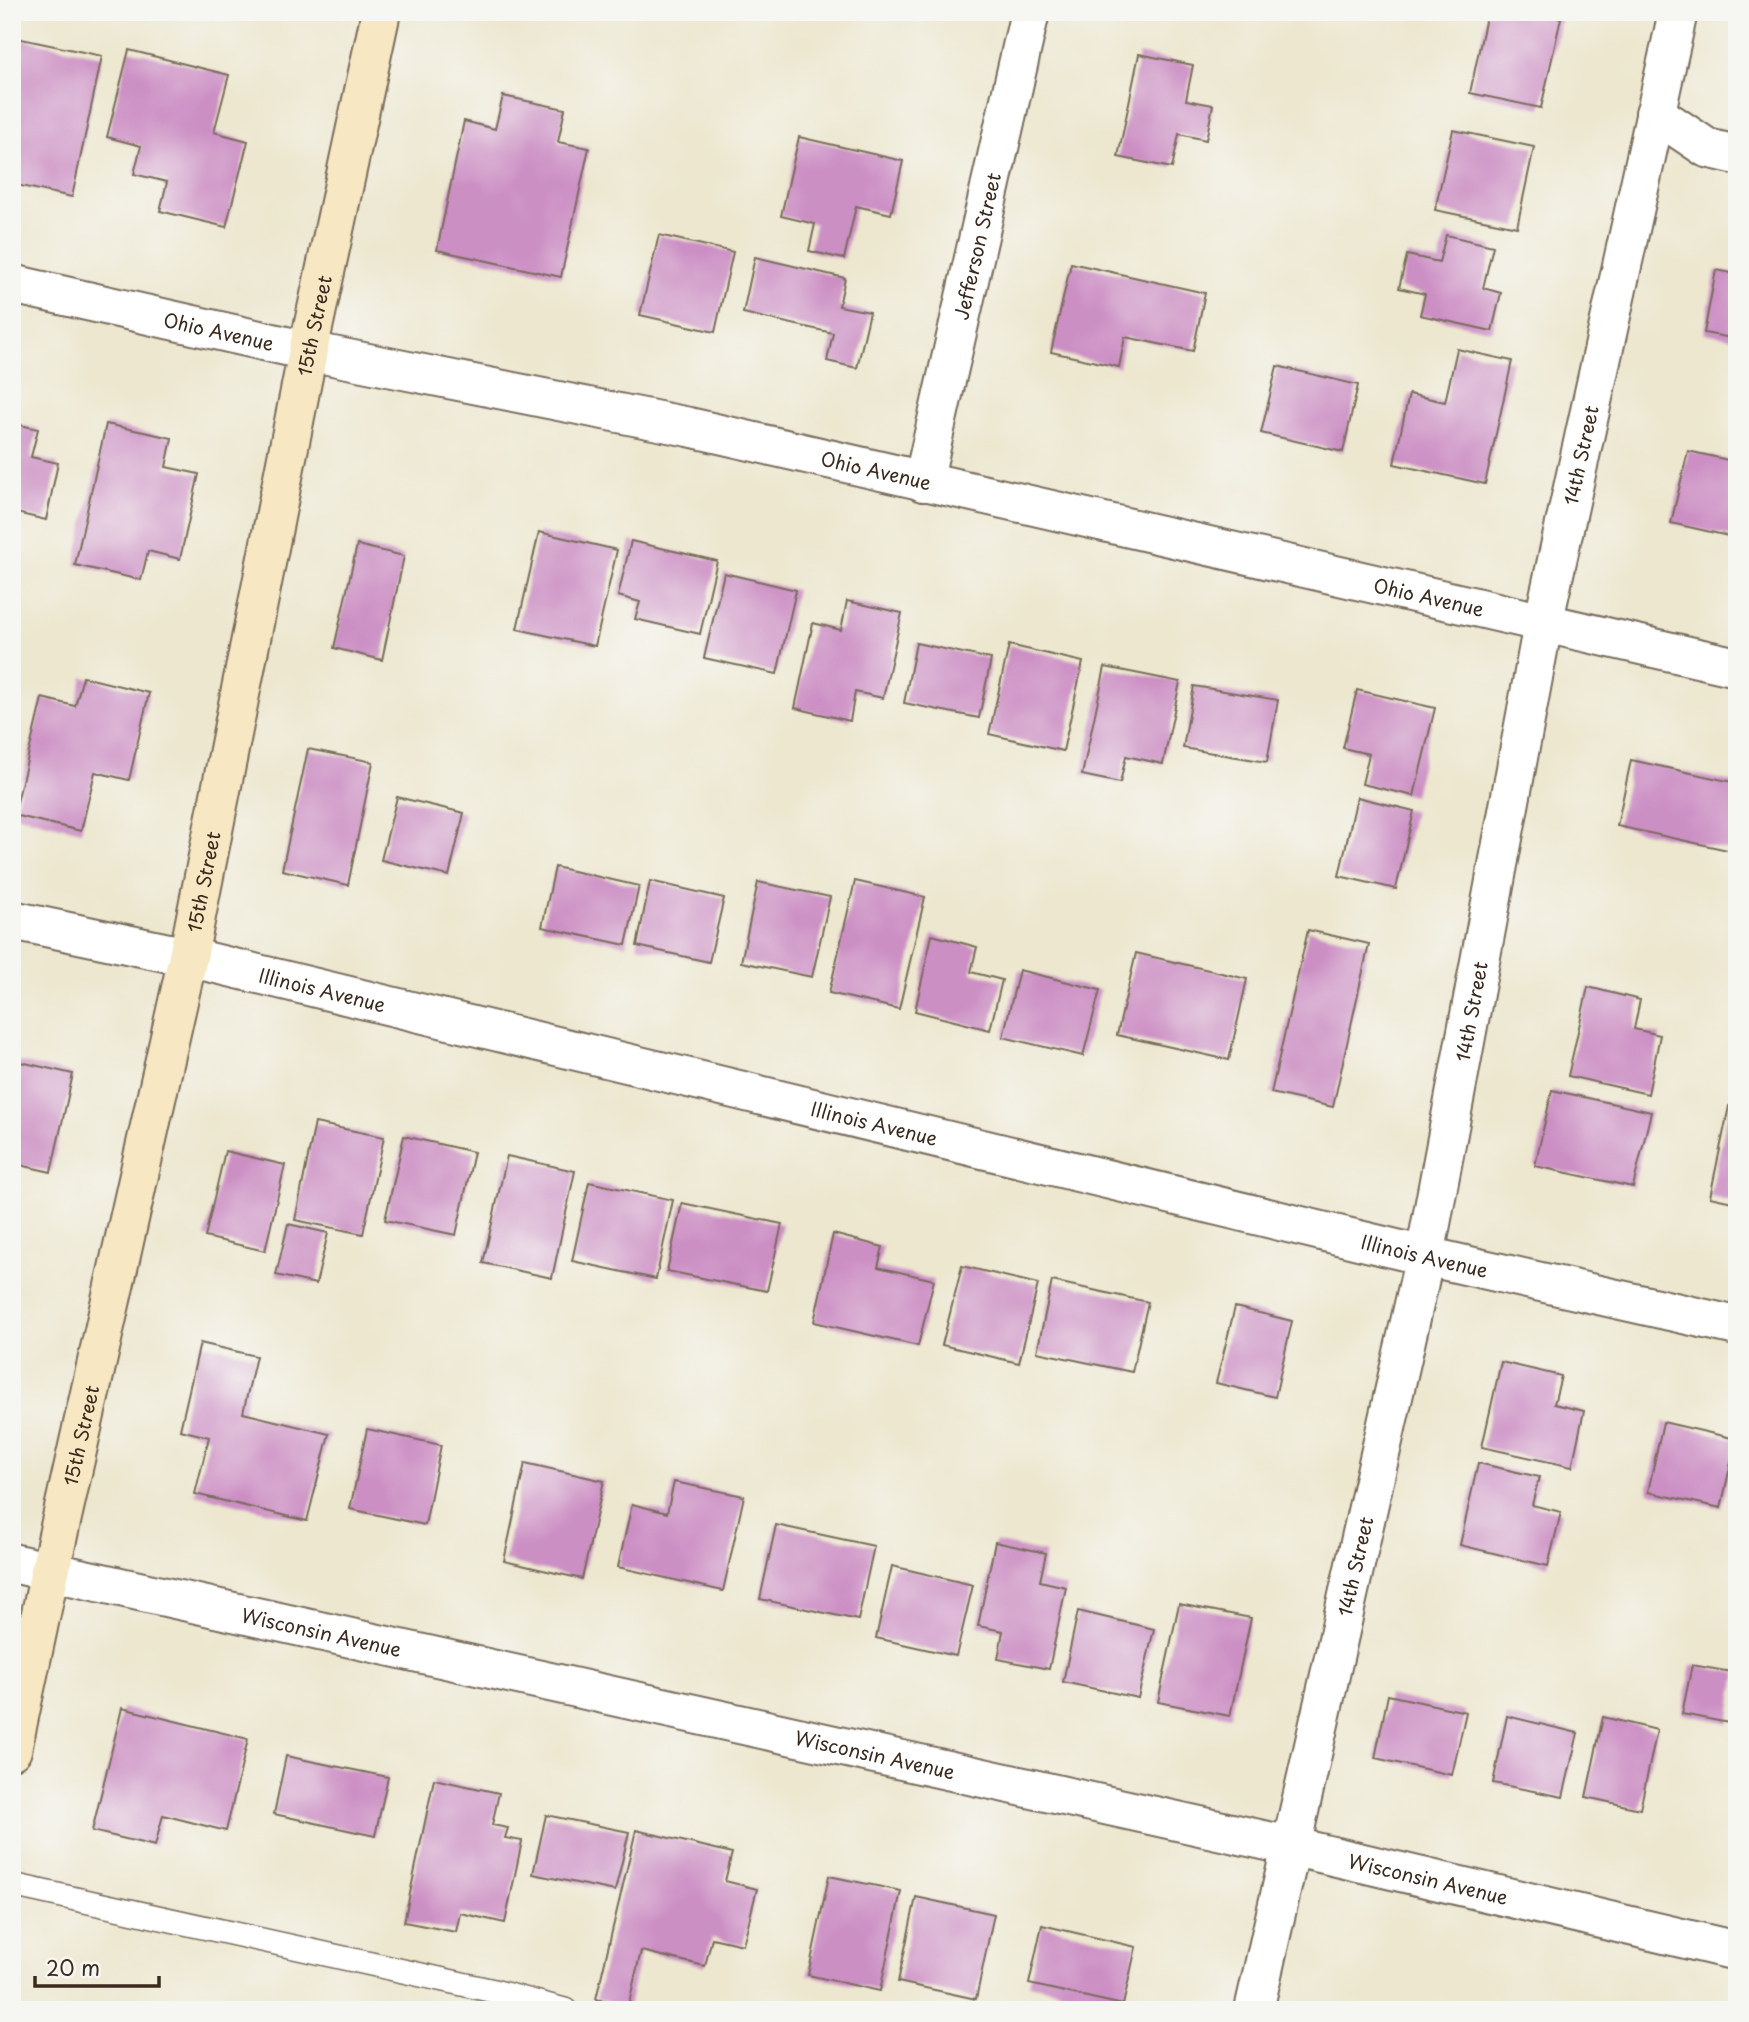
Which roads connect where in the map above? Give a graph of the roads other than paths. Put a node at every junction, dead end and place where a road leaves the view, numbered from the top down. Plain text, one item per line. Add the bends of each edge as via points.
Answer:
1 (381, 12) edge
2 (1030, 12) edge
3 (1678, 12) edge
4 (1655, 113) junction
5 (1737, 155) edge
6 (12, 284) edge
7 (308, 351) junction
8 (923, 482) junction
9 (1543, 624) junction
10 (1737, 667) edge
11 (12, 920) edge
12 (188, 957) junction
13 (1425, 1256) junction
14 (1737, 1326) edge
15 (12, 1563) edge
16 (50, 1571) junction
17 (12, 1750) edge
18 (1290, 1846) junction
19 (12, 1885) edge
20 (1737, 1951) edge
21 (565, 2010) edge
22 (1254, 2010) edge

1 - 7 street, 15th Street
2 - 8 street, Jefferson Street
3 - 4 street, 14th Street
4 - 5 street via 1707,148
4 - 9 street, 14th Street
6 - 7 street, Ohio Avenue
7 - 8 street, Ohio Avenue via 689,427
7 - 12 street, 15th Street
8 - 9 street, Ohio Avenue
9 - 10 street, Ohio Avenue
9 - 13 street, 14th Street
11 - 12 street, Illinois Avenue
12 - 13 street, Illinois Avenue
12 - 16 street, 15th Street
13 - 14 street, Illinois Avenue
13 - 18 street, 14th Street
15 - 16 street, Wisconsin Avenue
16 - 17 street, 15th Street
16 - 18 street, Wisconsin Avenue
18 - 20 street, Wisconsin Avenue
18 - 22 street, 14th Street
19 - 21 lane

